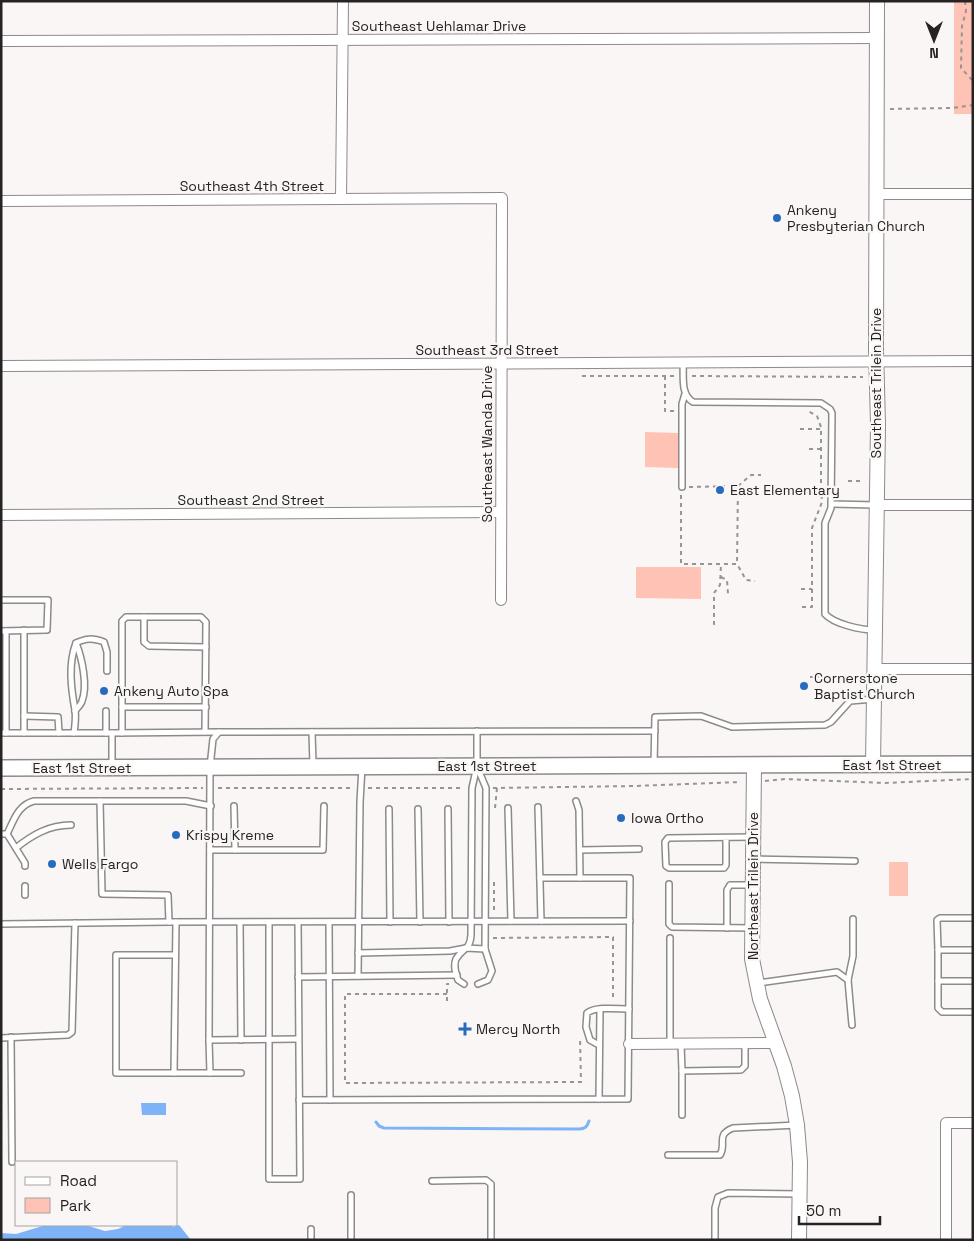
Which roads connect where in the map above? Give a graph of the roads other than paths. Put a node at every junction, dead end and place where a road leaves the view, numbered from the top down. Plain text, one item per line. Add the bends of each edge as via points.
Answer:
1 (343, 1) edge
2 (877, 1) edge
3 (877, 38) junction
4 (342, 40) junction
5 (1, 41) edge
6 (876, 194) junction
7 (973, 194) edge
8 (502, 198) joint
9 (341, 199) junction
10 (1, 201) edge
11 (877, 361) junction
12 (973, 361) edge
13 (684, 362) junction
14 (501, 363) junction
15 (1, 366) edge
16 (685, 394) junction
17 (682, 487) road end
18 (832, 504) junction
19 (876, 504) junction
20 (973, 505) edge
21 (501, 512) junction
22 (1, 515) edge
23 (1, 600) edge
24 (500, 600) dead end
25 (144, 617) junction
26 (24, 630) junction
27 (875, 630) junction
28 (4, 631) edge
29 (76, 643) junction
30 (206, 647) junction
31 (973, 669) edge
32 (107, 671) dead end
33 (874, 672) junction
34 (874, 699) junction
35 (122, 707) junction
36 (206, 707) junction
37 (75, 711) junction
38 (106, 711) dead end
39 (4, 715) edge
40 (24, 716) junction
41 (477, 731) junction
42 (655, 731) junction
43 (205, 732) junction
44 (219, 732) junction
45 (312, 732) junction
46 (24, 733) junction
47 (59, 733) junction
48 (122, 733) junction
49 (4, 734) edge
50 (74, 734) junction
51 (109, 734) junction
52 (973, 764) edge
53 (654, 765) junction
54 (754, 765) junction
55 (873, 765) junction
56 (362, 766) junction
57 (477, 766) junction
58 (210, 767) junction
59 (313, 767) junction
60 (1, 768) edge
61 (112, 768) junction
62 (100, 801) junction
63 (576, 801) dead end
64 (211, 806) junction
65 (234, 806) dead end
66 (324, 806) dead end
67 (538, 807) dead end
68 (448, 808) dead end
69 (508, 808) dead end
70 (389, 809) dead end
71 (418, 809) dead end
72 (71, 825) dead end
73 (4, 834) edge
74 (726, 838) junction
75 (752, 838) junction
76 (16, 848) junction
77 (640, 849) dead end
78 (210, 850) junction
79 (235, 850) junction
80 (580, 850) junction
81 (752, 859) junction
82 (855, 861) dead end
83 (25, 865) dead end
84 (540, 878) junction
85 (580, 878) junction
86 (669, 884) dead end
87 (752, 885) junction
88 (25, 886) dead end
89 (25, 896) dead end
90 (973, 918) edge
91 (853, 919) dead end
92 (472, 921) junction
93 (485, 921) junction
94 (511, 921) junction
95 (541, 921) junction
96 (630, 921) junction
97 (169, 922) junction
98 (176, 922) junction
99 (298, 922) junction
100 (329, 922) junction
101 (359, 922) junction
102 (390, 922) junction
103 (420, 922) junction
104 (449, 922) junction
105 (75, 923) junction
106 (208, 923) junction
107 (240, 923) junction
108 (269, 923) junction
109 (1, 924) edge
110 (727, 928) junction
111 (751, 928) junction
112 (670, 938) dead end
113 (466, 948) junction
114 (486, 949) junction
115 (938, 950) junction
116 (973, 950) edge
117 (358, 953) junction
118 (175, 955) junction
119 (456, 975) junction
120 (358, 976) junction
121 (298, 977) junction
122 (329, 977) junction
123 (848, 980) junction
124 (938, 981) junction
125 (973, 981) edge
126 (756, 983) junction
127 (464, 984) dead end
128 (478, 984) dead end
129 (629, 1009) junction
130 (600, 1010) junction
131 (973, 1012) edge
132 (852, 1025) dead end
133 (11, 1037) junction
134 (1, 1038) edge
135 (298, 1039) junction
136 (209, 1040) junction
137 (242, 1040) junction
138 (269, 1040) junction
139 (745, 1043) junction
140 (776, 1043) junction
141 (629, 1044) junction
142 (670, 1044) junction
143 (681, 1044) junction
144 (599, 1045) junction
145 (682, 1071) junction
146 (241, 1072) dead end
147 (174, 1073) junction
148 (210, 1073) junction
149 (599, 1099) junction
150 (299, 1100) junction
151 (330, 1100) junction
152 (682, 1115) dead end
153 (973, 1123) edge
154 (797, 1125) junction
155 (668, 1155) dead end
156 (12, 1162) dead end
157 (432, 1181) dead end
158 (800, 1194) junction
159 (351, 1195) dead end
160 (311, 1229) dead end
161 (311, 1240) edge
162 (351, 1240) edge
163 (491, 1240) edge
164 (715, 1240) edge
165 (799, 1240) edge
166 (946, 1240) edge

1 - 4 street
2 - 3 street, Southeast Trilein Drive
3 - 4 street, Southeast Uehlamar Drive
3 - 6 street, Southeast Trilein Drive
4 - 5 street, Southeast Uehlamar Drive
4 - 9 street
6 - 7 street
6 - 11 street, Southeast Trilein Drive
8 - 9 street, Southeast 4th Street
8 - 14 street, Southeast Wanda Drive
9 - 10 street, Southeast 4th Street
11 - 12 street, Southeast 3rd Street
11 - 13 street, Southeast 3rd Street
11 - 19 street, Southeast Trilein Drive
13 - 14 street, Southeast 3rd Street
13 - 16 lane
14 - 15 street, Southeast 3rd Street
14 - 21 street, Southeast Wanda Drive
16 - 17 lane via 682,399
16 - 18 lane via 696,402 824,404 832,413
18 - 19 lane
18 - 27 lane via 825,523 825,614 862,630
19 - 20 street
19 - 27 street, Southeast Trilein Drive
21 - 22 street, Southeast 2nd Street
21 - 24 street, Southeast Wanda Drive
23 - 26 lane via 48,600 47,630
25 - 30 lane via 144,642 149,646
25 - 30 lane via 200,617 206,622
25 - 35 lane via 126,617 122,621
26 - 28 lane
26 - 40 lane
27 - 33 street, Southeast Trilein Drive
28 - 39 lane
29 - 32 lane via 85,638 104,642 108,652
29 - 37 lane via 71,667
29 - 37 lane via 83,661 84,691 82,702
30 - 36 lane
31 - 33 street
33 - 34 street, Southeast Trilein Drive
34 - 42 lane via 850,701 825,725 732,727 701,716 655,717
34 - 55 street, Southeast Trilein Drive
35 - 36 lane
35 - 48 lane
36 - 43 lane
37 - 50 lane
38 - 51 lane
39 - 49 lane
40 - 46 lane
40 - 47 lane via 58,717
41 - 42 lane
41 - 45 lane
41 - 57 lane
42 - 53 lane
43 - 44 lane
43 - 48 lane
44 - 45 lane
44 - 58 lane via 213,739
45 - 59 lane
46 - 47 lane
46 - 49 lane
47 - 50 lane
48 - 51 lane
50 - 51 lane
51 - 61 lane
52 - 55 main road, East 1st Street
53 - 54 main road, East 1st Street
53 - 57 main road, East 1st Street
54 - 55 main road, East 1st Street
54 - 75 street, Northeast Trilein Drive
56 - 57 main road, East 1st Street
56 - 59 main road, East 1st Street
56 - 101 lane
57 - 92 lane via 472,788
57 - 93 lane via 486,788
58 - 59 main road, East 1st Street
58 - 61 main road, East 1st Street
58 - 64 lane
60 - 61 main road, East 1st Street
62 - 64 lane via 186,801
62 - 73 lane via 26,803
62 - 97 lane via 102,894 168,895
63 - 80 lane
64 - 78 lane
65 - 79 lane
66 - 79 lane via 323,850
67 - 84 lane
68 - 104 lane
69 - 94 lane
70 - 102 lane
71 - 103 lane
72 - 76 lane via 39,832
73 - 76 lane
74 - 74 lane via 668,838 665,842 666,866 724,868
74 - 75 lane
75 - 81 street, Northeast Trilein Drive
76 - 83 lane
77 - 80 lane
78 - 79 lane
78 - 106 lane
80 - 85 lane
81 - 82 lane
81 - 87 street, Northeast Trilein Drive
84 - 85 lane
84 - 95 lane
85 - 96 lane via 630,878
86 - 110 lane via 672,927
87 - 110 lane via 730,885 727,890
87 - 111 street, Northeast Trilein Drive
88 - 89 lane
90 - 115 lane via 940,918
91 - 123 lane via 853,956
92 - 93 lane
92 - 104 lane
92 - 113 lane via 470,943
93 - 94 lane
93 - 114 lane
94 - 95 lane
95 - 96 lane
96 - 129 lane
97 - 98 lane
97 - 105 lane
98 - 106 lane
98 - 118 lane
99 - 100 lane
99 - 108 lane
99 - 121 lane
100 - 101 lane
100 - 122 lane
101 - 102 lane
101 - 117 lane
102 - 103 lane
103 - 104 lane
105 - 109 lane
105 - 133 lane via 72,1032 68,1035
106 - 107 lane
106 - 136 lane
107 - 108 lane
107 - 137 lane
108 - 138 lane
110 - 111 lane
111 - 126 street, Northeast Trilein Drive
112 - 142 lane
113 - 114 lane
113 - 117 lane
113 - 119 lane via 456,960
114 - 128 lane via 492,970 488,980
115 - 116 lane
115 - 124 lane
117 - 120 lane
118 - 147 lane
118 - 147 lane via 116,955 116,1073
119 - 120 lane
119 - 127 lane
120 - 122 lane
121 - 122 lane
121 - 135 lane
122 - 151 lane
123 - 126 lane via 837,972
123 - 132 lane
124 - 125 lane
124 - 131 lane via 939,1011
126 - 140 street, Northeast Trilein Drive
129 - 130 lane
129 - 141 lane
130 - 144 lane
130 - 144 lane via 591,1011 586,1020 590,1040
133 - 134 lane
133 - 156 lane
135 - 138 lane
135 - 150 lane
136 - 137 lane
136 - 148 lane
137 - 138 lane
138 - 150 lane via 269,1179 300,1179
139 - 140 street
139 - 143 street
139 - 145 lane via 742,1070
140 - 154 street, Northeast Trilein Drive
141 - 142 street
141 - 149 lane via 628,1099
142 - 143 street
143 - 145 lane
144 - 149 lane
145 - 152 lane
146 - 148 lane
147 - 148 lane
149 - 151 lane
150 - 151 lane
153 - 166 street via 946,1123
154 - 155 lane via 726,1130 720,1155
154 - 158 street, Northeast Trilein Drive
157 - 163 lane via 486,1180 491,1184
158 - 164 lane via 728,1192 718,1197
158 - 165 street, Northeast Trilein Drive
159 - 162 lane
160 - 161 lane

